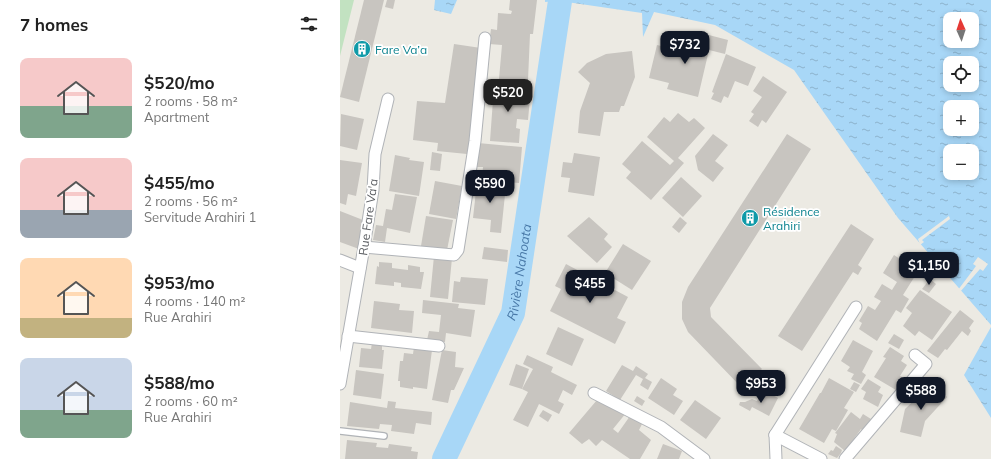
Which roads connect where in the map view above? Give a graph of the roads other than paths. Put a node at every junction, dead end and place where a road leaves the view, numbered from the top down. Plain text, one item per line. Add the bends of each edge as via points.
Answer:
1 (485, 38) dead end
2 (388, 99) dead end
3 (364, 247) junction
4 (340, 260) edge
5 (360, 268) junction
6 (856, 307) dead end
7 (348, 336) junction
8 (439, 346) dead end
9 (915, 355) dead end
10 (340, 384) edge
11 (594, 393) dead end
12 (340, 430) edge
13 (775, 435) junction
14 (384, 436) dead end
15 (704, 459) edge
16 (776, 459) edge
17 (821, 459) edge
18 (845, 459) edge

1 - 3 street via 475,141 458,250 454,255
2 - 3 street, Rue Fare Va'a via 375,154 373,190
3 - 5 street, Rue Fare Va'a
4 - 5 street
5 - 7 street, Rue Fare Va'a
6 - 13 street
7 - 8 street
7 - 10 street, Rue Fare Va'a
9 - 18 street via 926,364
11 - 15 street via 661,427
12 - 14 lane
13 - 16 street
13 - 17 street

